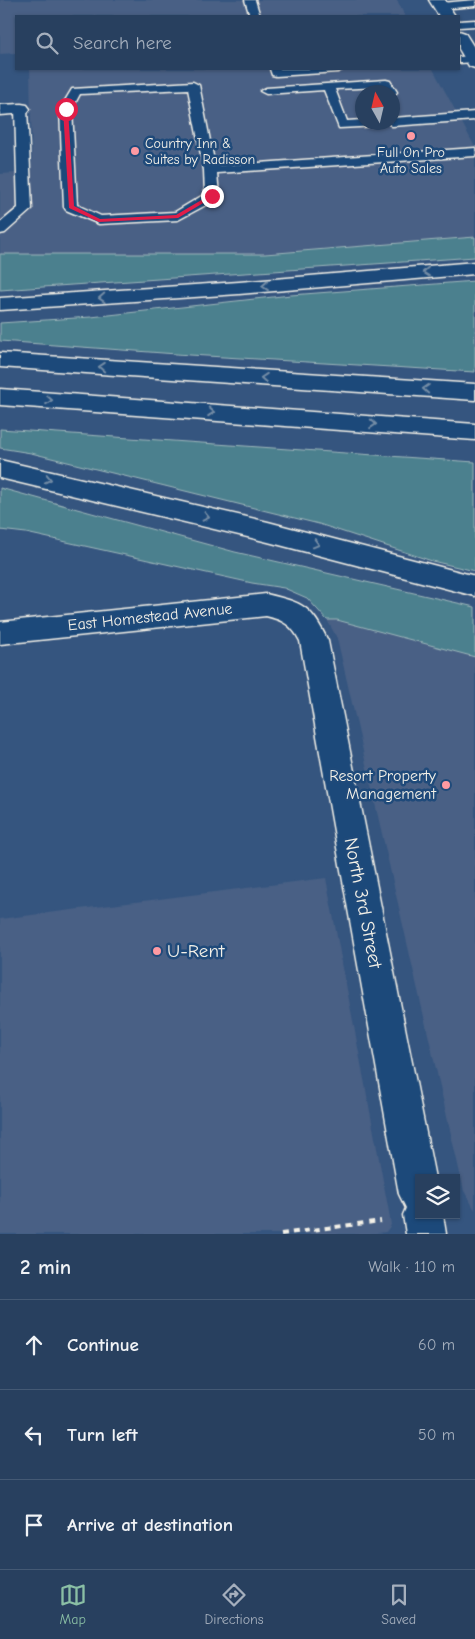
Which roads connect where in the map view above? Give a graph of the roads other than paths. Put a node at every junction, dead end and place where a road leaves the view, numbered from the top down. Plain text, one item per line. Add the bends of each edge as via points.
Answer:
1 (250, 0) edge
2 (475, 3) edge
3 (443, 13) edge
4 (255, 15) edge
5 (460, 18) edge
6 (475, 23) edge
7 (460, 38) edge
8 (469, 61) edge
9 (275, 70) edge
10 (322, 70) edge
11 (387, 85) edge
12 (328, 86) junction
13 (266, 90) dead end
14 (400, 108) edge
15 (21, 109) joint
16 (0, 110) edge
17 (475, 116) edge
18 (355, 124) edge
19 (475, 152) edge
20 (210, 170) junction
21 (0, 230) edge
22 (475, 268) edge
23 (0, 304) edge
24 (0, 360) edge
25 (475, 392) edge
26 (0, 396) edge
27 (475, 432) edge
28 (0, 469) edge
29 (475, 586) edge
30 (299, 616) joint
31 (0, 633) edge
32 (415, 1174) edge
33 (424, 1219) edge
34 (426, 1234) edge

1 - 4 lane
2 - 3 lane
5 - 6 lane
7 - 8 main road
9 - 10 lane via 276,73
11 - 12 lane
12 - 13 lane
12 - 18 lane via 343,125
14 - 17 lane
15 - 16 main road
15 - 21 lane via 25,209
19 - 20 lane
20 - 20 lane via 193,85 76,92 66,109 71,207 99,220 178,216 212,196
22 -> 23 main road
25 -> 24 main road
26 -> 27 main road
28 -> 29 main road via 268,532
30 - 31 main road, East Homestead Avenue via 266,605
30 - 32 main road, North 3rd Street via 314,641
33 - 34 main road

